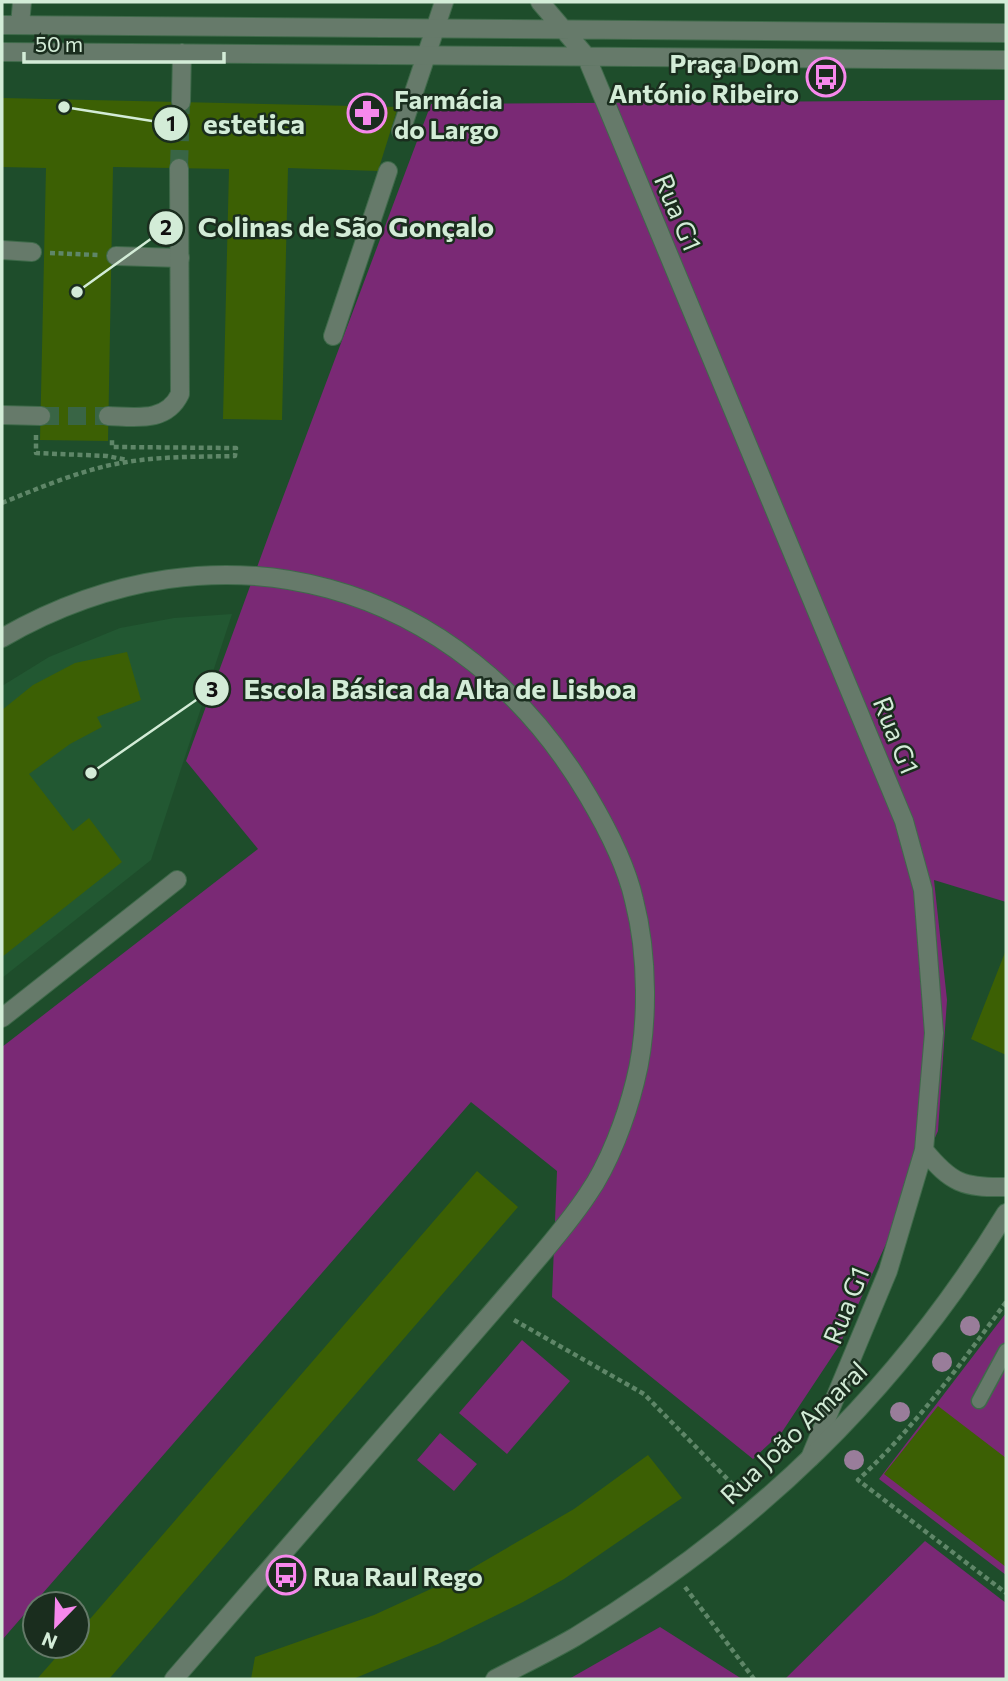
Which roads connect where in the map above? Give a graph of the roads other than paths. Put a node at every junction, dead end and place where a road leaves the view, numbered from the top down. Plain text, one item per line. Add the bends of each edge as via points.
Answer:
1 (22, 2) edge
2 (444, 2) edge
3 (540, 2) edge
4 (2, 25) edge
5 (20, 25) junction
6 (435, 29) junction
7 (565, 31) junction
8 (1006, 33) edge
9 (2, 52) edge
10 (182, 53) junction
11 (426, 55) junction
12 (586, 56) junction
13 (1006, 60) edge
14 (181, 102) tunnel mouth
15 (401, 131) dead end
16 (179, 168) tunnel mouth
17 (388, 171) dead end
18 (2, 250) edge
19 (32, 252) road end
20 (116, 256) road end
21 (180, 258) junction
22 (333, 336) dead end
23 (2, 415) edge
24 (41, 416) tunnel mouth
25 (108, 416) tunnel mouth
26 (2, 638) edge
27 (177, 880) dead end
28 (2, 1017) edge
29 (924, 1150) junction
30 (1006, 1187) edge
31 (1006, 1213) edge
32 (1006, 1351) edge
33 (979, 1401) dead end
34 (808, 1461) junction
35 (174, 1679) edge
36 (495, 1679) edge

1 - 5 street
2 - 6 street
3 - 7 street, Rua G1
4 - 5 street
5 - 6 street
6 - 7 street
6 - 11 street
7 - 8 street
7 - 12 street, Rua G1
9 - 10 street
10 - 11 street
10 - 14 street
11 - 12 street
11 - 15 street
12 - 13 street
12 - 29 street, Rua G1 via 904,821 923,890 934,1033
16 - 21 street
17 - 22 street
18 - 19 street
20 - 21 street
21 - 25 street via 180,394 174,407 163,413
23 - 24 street
26 - 35 street via 77,601 144,582 200,574 317,585 374,604 430,631 478,665 531,715 570,766 607,829 634,899 643,962 644,1024 636,1080 618,1135 590,1192 495,1309
27 - 28 street
29 - 30 street via 957,1181 978,1188
29 - 34 street, Rua G1 via 888,1271
31 - 34 street, Rua João Amaral via 903,1359
32 - 33 lane
34 - 36 street, Rua João Amaral via 757,1509 674,1572 574,1638

